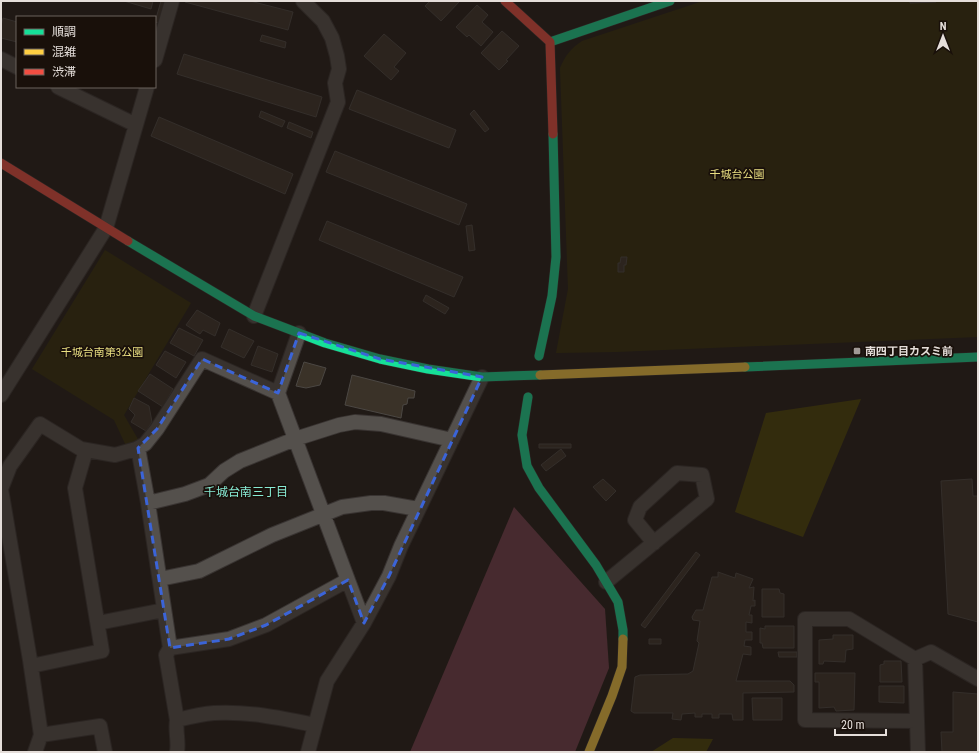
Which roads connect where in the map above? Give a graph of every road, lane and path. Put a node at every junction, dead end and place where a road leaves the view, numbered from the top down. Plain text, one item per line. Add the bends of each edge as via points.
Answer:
1 (172, 1) edge
2 (303, 1) edge
3 (505, 1) edge
4 (670, 1) edge
5 (550, 42) junction
6 (156, 57) edge
7 (1, 59) edge
8 (16, 66) edge
9 (60, 88) edge
10 (147, 88) edge
11 (136, 125) junction
12 (1, 163) edge
13 (106, 228) junction
14 (254, 316) junction
15 (299, 333) junction
16 (540, 356) dead end
17 (978, 356) edge
18 (482, 377) junction
19 (278, 393) junction
20 (1, 395) edge
21 (528, 397) dead end
22 (295, 439) junction
23 (452, 440) junction
24 (138, 448) junction
25 (86, 450) junction
26 (148, 503) junction
27 (418, 509) junction
28 (324, 515) junction
29 (654, 543) junction
30 (160, 579) junction
31 (348, 580) junction
32 (606, 582) junction
33 (164, 610) junction
34 (98, 622) junction
35 (364, 622) junction
36 (170, 648) junction
37 (914, 659) junction
38 (31, 666) junction
39 (978, 679) edge
40 (177, 720) junction
41 (917, 721) junction
42 (315, 725) junction
43 (41, 736) junction
44 (35, 752) edge
45 (104, 752) edge
46 (177, 752) edge
47 (308, 752) edge
48 (589, 752) edge
49 (918, 752) edge

1 - 6 street
2 - 14 street via 323,21 332,38 337,56 335,83 338,102
3 - 5 street
4 - 5 street
5 - 16 street via 556,257 552,296
7 - 8 street
9 - 11 street
10 - 11 street
11 - 13 street
12 - 13 street
13 - 14 street
13 - 20 street
14 - 15 street
15 - 18 street via 380,359
15 - 19 street
17 - 18 street
18 - 23 street
19 - 22 street
19 - 24 street via 202,358 157,430
21 - 32 street via 522,435 526,466
22 - 23 street via 355,422 381,424
22 - 26 street via 240,461 209,485
22 - 28 street
23 - 27 street
24 - 25 street via 115,455
24 - 26 street
25 - 34 street via 75,488
25 - 38 street via 40,424 10,466 2,488
26 - 30 street
27 - 28 street via 371,503 342,507
27 - 35 street via 389,576
28 - 30 street via 272,535 199,571
28 - 31 street
29 - 29 street via 707,499 702,475 677,474 640,507 635,520
29 - 32 street
30 - 33 street
31 - 35 street
31 - 36 street via 266,624 229,639
32 - 48 street via 618,602 622,623 622,667
33 - 34 street
33 - 36 street
34 - 38 street via 102,651
35 - 42 street via 327,681
36 - 40 street via 166,655
37 - 39 street via 931,652
37 - 41 street
37 - 41 street via 849,619 805,619 805,720
38 - 43 street
40 - 42 street via 212,713 238,712
40 - 46 street
41 - 49 street
42 - 47 street
43 - 44 street
43 - 45 street via 100,726

